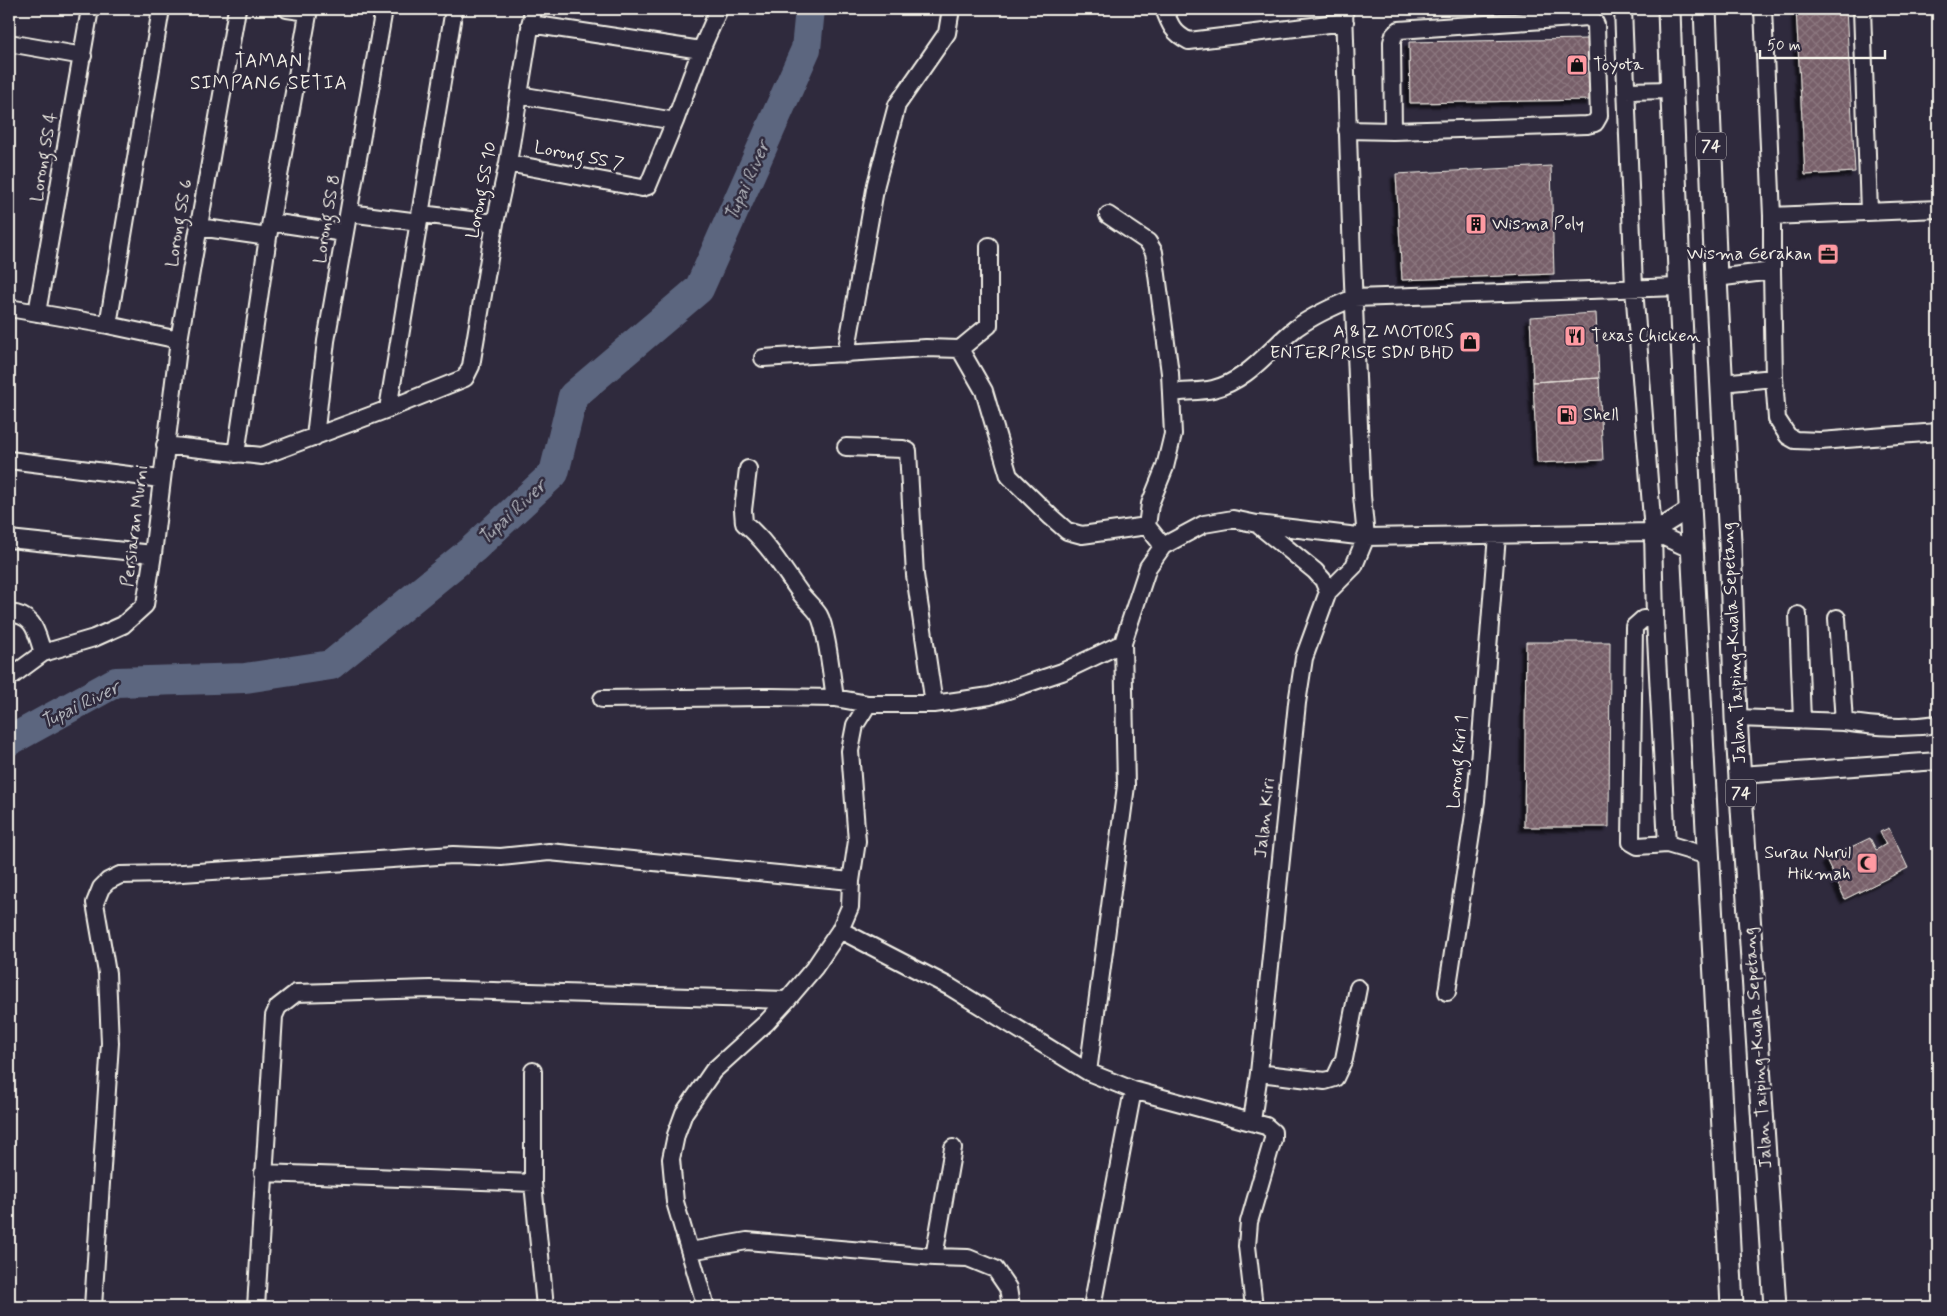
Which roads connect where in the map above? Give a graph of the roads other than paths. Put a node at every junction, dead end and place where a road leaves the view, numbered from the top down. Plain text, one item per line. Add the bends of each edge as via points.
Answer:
1 (90, 9) edge
2 (161, 9) edge
3 (237, 9) edge
4 (287, 9) edge
5 (384, 9) edge
6 (454, 9) edge
7 (719, 9) edge
8 (951, 9) edge
9 (1164, 9) edge
10 (1623, 9) edge
11 (1669, 9) edge
12 (1763, 9) edge
13 (1862, 9) edge
14 (308, 10) edge
15 (1706, 10) edge
16 (1344, 15) edge
17 (532, 16) edge
18 (9, 42) edge
19 (701, 50) junction
20 (83, 56) junction
21 (1672, 90) junction
22 (1626, 91) junction
23 (519, 95) junction
24 (675, 121) junction
25 (1347, 130) junction
26 (1393, 131) junction
27 (508, 163) junction
28 (1938, 209) edge
29 (1869, 212) junction
30 (349, 213) junction
31 (1108, 215) dead end
32 (1772, 216) junction
33 (420, 218) junction
34 (495, 223) junction
35 (199, 227) junction
36 (269, 229) junction
37 (344, 234) junction
38 (989, 246) dead end
39 (1772, 271) junction
40 (1716, 278) junction
41 (1680, 287) junction
42 (1634, 288) junction
43 (1354, 298) junction
44 (9, 308) edge
45 (37, 313) junction
46 (108, 326) junction
47 (179, 340) junction
48 (960, 349) junction
49 (846, 354) junction
50 (764, 358) dead end
51 (1774, 378) junction
52 (1721, 383) junction
53 (1171, 393) junction
54 (388, 409) junction
55 (1938, 432) edge
56 (315, 437) junction
57 (165, 445) junction
58 (846, 447) dead end
59 (236, 454) junction
60 (9, 460) edge
61 (748, 469) dead end
62 (161, 479) junction
63 (1690, 508) junction
64 (1257, 524) junction
65 (1146, 526) junction
66 (1653, 532) junction
67 (1497, 535) junction
68 (1366, 537) junction
69 (9, 538) edge
70 (1163, 546) junction
71 (1692, 550) junction
72 (153, 554) junction
73 (1328, 592) junction
74 (9, 613) edge
75 (1798, 615) dead end
76 (1837, 618) dead end
77 (1655, 619) junction
78 (1123, 643) junction
79 (44, 653) junction
80 (9, 678) edge
81 (835, 698) junction
82 (602, 699) dead end
83 (868, 704) junction
84 (934, 704) junction
85 (1736, 718) junction
86 (1802, 721) junction
87 (1844, 722) junction
88 (1938, 724) edge
89 (1938, 761) edge
90 (1740, 776) junction
91 (1667, 844) junction
92 (1708, 856) junction
93 (851, 881) junction
94 (840, 930) junction
95 (1358, 988) dead end
96 (1447, 992) dead end
97 (787, 1000) junction
98 (533, 1071) dead end
99 (1088, 1072) junction
100 (1259, 1073) junction
101 (1133, 1090) junction
102 (1252, 1121) junction
103 (953, 1148) dead end
104 (263, 1173) junction
105 (533, 1183) junction
106 (690, 1251) junction
107 (934, 1257) junction
108 (93, 1307) edge
109 (256, 1307) edge
110 (545, 1307) edge
111 (706, 1307) edge
112 (1011, 1307) edge
113 (1092, 1307) edge
114 (1254, 1307) edge
115 (1732, 1307) edge
116 (1775, 1307) edge

1 - 20 street, Lorong SS 4
2 - 46 street
3 - 35 street, Lorong SS 6
4 - 14 street
5 - 30 street, Lorong SS 8
6 - 33 street
7 - 19 street
8 - 49 street via 947,33 897,105 876,184
9 - 16 street via 1177,35 1189,41
10 - 22 street
11 - 21 main road, 74
12 - 32 street
13 - 29 street
14 - 36 street
15 - 40 main road, Jalan Taiping-Kuala Sepetang / 74
16 - 25 street
17 - 19 street
17 - 23 street, Lorong SS 10
18 - 20 street
19 - 24 street
20 - 45 street, Lorong SS 4
21 - 22 street
21 - 41 main road, 74
22 - 42 street
23 - 24 street
23 - 27 street, Lorong SS 10
24 - 27 street, Lorong SS 7 via 651,181 642,188
25 - 26 street
25 - 43 street
26 - 26 street via 1392,42 1400,30 1588,17 1596,24 1599,116 1595,123
27 - 34 street, Lorong SS 10
28 - 29 street
29 - 32 street
30 - 33 street
30 - 37 street, Lorong SS 8
31 - 53 street via 1148,242 1154,252
32 - 39 street
33 - 34 street
33 - 54 street
34 - 54 street, Lorong SS 10 via 472,366 465,378
35 - 36 street
35 - 47 street, Lorong SS 6
36 - 37 street
36 - 59 street
37 - 56 street, Lorong SS 8 via 326,341
38 - 48 street via 989,325
39 - 40 street
39 - 51 street
40 - 52 main road, Jalan Taiping-Kuala Sepetang / 74
41 - 42 street
41 - 63 main road, 74
42 - 43 street
42 - 66 street
43 - 53 street via 1317,314 1249,372 1232,381 1213,389
43 - 68 street
44 - 45 street
45 - 46 street
46 - 47 street
47 - 57 street, Lorong SS 6
48 - 49 street
48 - 65 street via 984,391 1009,476 1051,517 1067,531 1082,535
49 - 50 street
51 - 52 street
51 - 55 street via 1776,419 1795,440
52 - 85 main road, Jalan Taiping-Kuala Sepetang / 74
53 - 65 street via 1172,434
54 - 56 street
56 - 59 street via 262,456
57 - 59 street
57 - 62 street, Persiaran Murni
58 - 84 street via 908,451 915,575
60 - 62 street
61 - 81 street via 744,522 772,551 819,615
62 - 72 street, Persiaran Murni
63 - 66 street
63 - 71 main road, 74
64 - 68 street
64 - 70 street via 1233,520 1204,524
64 - 73 street via 1315,571
65 - 70 street
66 - 67 street
66 - 71 street
66 - 77 street
67 - 68 street
67 - 96 street, Lorong Kiri 1 via 1476,801
68 - 73 street, Jalan Kiri via 1354,566
69 - 72 street
70 - 78 street via 1148,567
71 - 92 main road, 74
72 - 79 street, Persiaran Murni via 145,605 123,626
73 - 100 street, Jalan Kiri via 1304,658 1301,676
74 - 79 street via 18,614 34,624
75 - 86 street
76 - 87 street
77 - 91 street
77 - 91 street via 1644,619 1634,627 1632,842 1638,846
78 - 84 street via 1062,672 990,696
78 - 99 street via 1126,786
79 - 80 street, Persiaran Murni
81 - 82 street
81 - 83 street
83 - 84 street
83 - 93 street via 854,725 850,752 856,841
85 - 86 street
85 - 90 main road, Jalan Taiping-Kuala Sepetang / 74
86 - 87 street
87 - 88 street via 1912,728
89 - 90 street
90 - 116 main road, Jalan Taiping-Kuala Sepetang / 74
91 - 92 street
92 - 115 main road, 74
93 - 94 street via 850,907
93 - 108 street via 549,852 501,857 453,856 167,874 120,874 101,888 95,903 107,973 110,1042
94 - 97 street
94 - 99 street via 950,987
95 - 100 street via 1344,1059 1335,1078 1325,1081
97 - 104 street via 430,989 296,993 278,1008 274,1016
97 - 106 street via 713,1071 684,1113 671,1159 675,1202
98 - 105 street
99 - 101 street
100 - 102 street, Jalan Kiri
101 - 102 street
101 - 113 street
102 - 114 street via 1273,1132 1249,1222 1247,1246
103 - 107 street
104 - 105 street
104 - 109 street
105 - 110 street
106 - 107 street via 747,1241
106 - 111 street
107 - 112 street via 968,1258 995,1269 1008,1288

